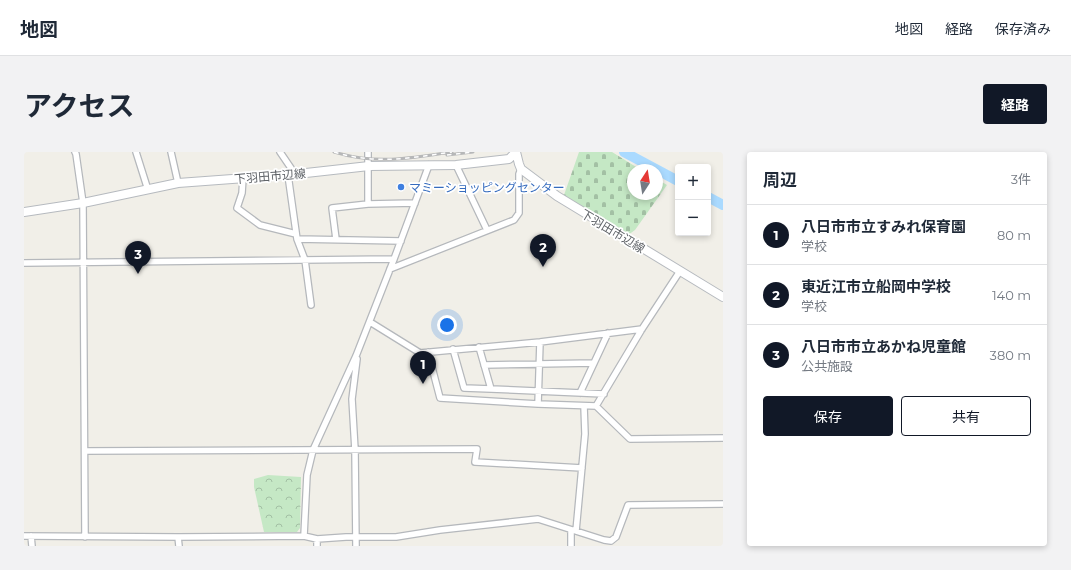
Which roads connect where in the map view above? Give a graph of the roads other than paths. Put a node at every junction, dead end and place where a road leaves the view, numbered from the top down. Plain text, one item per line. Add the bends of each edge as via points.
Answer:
1 (75, 152) edge
2 (136, 152) edge
3 (171, 152) edge
4 (280, 152) edge
5 (368, 152) edge
6 (516, 152) edge
7 (501, 160) junction
8 (429, 165) junction
9 (456, 165) junction
10 (369, 166) junction
11 (521, 169) junction
12 (292, 174) junction
13 (243, 178) junction
14 (178, 183) junction
15 (148, 190) junction
16 (83, 203) junction
17 (415, 203) junction
18 (368, 204) junction
19 (24, 212) edge
20 (487, 230) junction
21 (297, 237) junction
22 (336, 239) junction
23 (401, 241) junction
24 (394, 259) junction
25 (305, 260) junction
26 (24, 263) edge
27 (83, 263) junction
28 (390, 269) junction
29 (680, 271) junction
30 (723, 297) edge
31 (311, 305) dead end
32 (370, 322) junction
33 (642, 330) junction
34 (608, 333) junction
35 (540, 342) junction
36 (479, 347) junction
37 (453, 349) junction
38 (428, 352) junction
39 (356, 356) junction
40 (594, 363) junction
41 (540, 364) junction
42 (484, 365) junction
43 (491, 389) junction
44 (539, 391) junction
45 (580, 393) junction
46 (604, 394) junction
47 (538, 404) junction
48 (584, 406) junction
49 (596, 406) junction
50 (723, 438) edge
51 (313, 450) junction
52 (355, 450) junction
53 (85, 451) junction
54 (582, 468) junction
55 (723, 504) edge
56 (574, 530) junction
57 (24, 536) edge
58 (31, 536) junction
59 (304, 536) junction
60 (85, 537) junction
61 (178, 537) junction
62 (356, 537) junction
63 (317, 539) junction
64 (32, 546) edge
65 (179, 546) edge
66 (317, 546) edge
67 (356, 546) edge
68 (571, 546) edge

1 - 16 street
2 - 15 street
3 - 14 street
4 - 12 street
5 - 10 street
6 - 7 main road, 下羽田市辺線 via 509,159
6 - 11 main road, 下羽田市辺線
7 - 9 main road, 下羽田市辺線
7 - 11 main road
8 - 9 main road, 下羽田市辺線
8 - 10 main road, 下羽田市辺線
8 - 17 street
9 - 20 street
10 - 12 main road, 下羽田市辺線
10 - 18 street
11 - 20 street via 518,216
11 - 29 main road, 下羽田市辺線 via 557,196
12 - 13 main road, 下羽田市辺線
12 - 21 street
13 - 14 main road, 下羽田市辺線
13 - 21 street via 237,208 260,225
14 - 15 main road, 下羽田市辺線
15 - 16 main road, 下羽田市辺線
16 - 19 main road, 下羽田市辺線
16 - 27 street
17 - 18 street
17 - 23 street
18 - 22 street via 332,208
20 - 28 street
21 - 22 street
21 - 25 street
22 - 23 street
23 - 24 street
24 - 25 street
24 - 28 street
25 - 27 street
25 - 31 street
26 - 27 street
27 - 53 street
28 - 32 street
29 - 30 main road, 下羽田市辺線
29 - 33 street
32 - 38 street via 420,353
32 - 39 street
33 - 34 street
33 - 46 street
34 - 35 street
34 - 40 street
35 - 36 street
35 - 41 street
36 - 37 street
36 - 42 street
37 - 38 street
37 - 43 street via 464,388
38 - 47 street via 440,398
39 - 51 street
39 - 52 street via 358,360 352,399
40 - 41 street
40 - 45 street
41 - 42 street
41 - 44 street
42 - 43 street
43 - 44 street
44 - 45 street
44 - 47 street
45 - 46 street
46 - 49 street
47 - 48 street
48 - 49 street
48 - 54 street
49 - 50 street via 630,438
51 - 52 street
51 - 53 street
51 - 59 street via 307,474
52 - 54 street via 477,449 475,462
52 - 62 street
53 - 60 street
54 - 56 street
55 - 56 street via 628,504 616,537 611,541
56 - 62 street via 538,519 396,537
56 - 68 street
57 - 58 street
58 - 60 street
58 - 64 street
59 - 61 street
59 - 63 street
60 - 61 street
61 - 65 street
62 - 63 street
62 - 67 street
63 - 66 street

